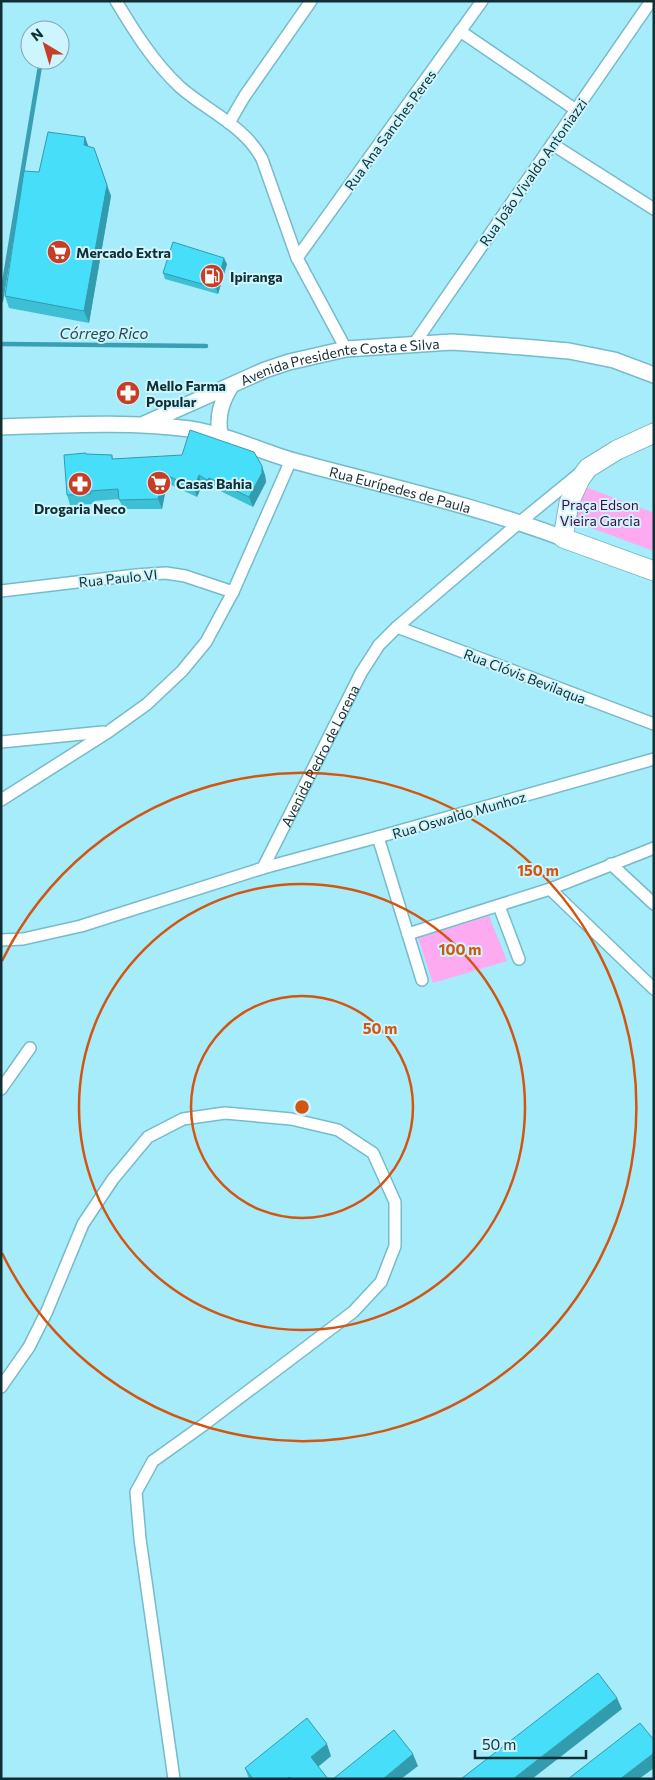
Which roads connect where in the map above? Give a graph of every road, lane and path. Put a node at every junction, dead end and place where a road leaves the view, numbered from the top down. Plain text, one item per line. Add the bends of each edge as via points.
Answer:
1 (116, 1) edge
2 (311, 1) edge
3 (652, 1) edge
4 (477, 3) edge
5 (460, 31) junction
6 (576, 110) junction
7 (229, 124) junction
8 (552, 144) junction
9 (654, 209) edge
10 (297, 258) junction
11 (414, 344) junction
12 (346, 349) junction
13 (654, 375) edge
14 (231, 386) junction
15 (142, 425) junction
16 (1, 427) edge
17 (654, 434) edge
18 (220, 435) junction
19 (291, 460) junction
20 (588, 468) junction
21 (520, 522) junction
22 (564, 538) junction
23 (654, 571) edge
24 (1, 591) edge
25 (233, 592) junction
26 (397, 627) junction
27 (654, 724) edge
28 (108, 732) junction
29 (1, 742) edge
30 (654, 759) edge
31 (1, 800) edge
32 (378, 838) junction
33 (654, 848) edge
34 (611, 864) junction
35 (263, 868) junction
36 (550, 889) junction
37 (654, 904) edge
38 (499, 906) junction
39 (408, 934) junction
40 (1, 940) edge
41 (519, 959) dead end
42 (422, 980) dead end
43 (654, 989) edge
44 (30, 1048) dead end
45 (1, 1088) edge
46 (1, 1387) edge
47 (174, 1779) edge

1 - 7 street via 155,59 180,86
2 - 7 street
3 - 6 street, Rua João Vivaldo Antoniazzi
4 - 5 street, Rua Ana Sanches Peres
5 - 6 street
5 - 10 street, Rua Ana Sanches Peres
6 - 8 street, Rua João Vivaldo Antoniazzi
7 - 10 street via 246,135 256,147
8 - 9 street
8 - 11 street, Rua João Vivaldo Antoniazzi
10 - 12 street
11 - 12 street, Avenida Presidente Costa e Silva
11 - 13 street, Avenida Presidente Costa e Silva via 452,342 569,351 614,360
12 - 14 street, Avenida Presidente Costa e Silva via 289,362
14 - 15 street, Avenida Presidente Costa e Silva
14 - 18 street via 223,398 219,414
15 - 16 street, Avenida Presidente Costa e Silva
15 - 18 street, Rua Eurípedes de Paula
17 - 20 main road, Avenida Pedro de Lorena via 617,450
18 - 19 street, Rua Eurípedes de Paula
19 - 21 street, Rua Eurípedes de Paula
19 - 25 street
20 - 21 street, Avenida Pedro de Lorena
20 - 22 main road, Avenida Pedro de Lorena via 569,503
21 - 22 street, Rua Eurípedes de Paula
21 - 26 street, Avenida Pedro de Lorena
22 - 23 main road, Rua Eurípedes de Paula
24 - 25 street, Rua Paulo VI via 166,573 186,576
25 - 28 street via 206,642 182,671 147,704
26 - 27 street, Rua Clóvis Bevilaqua
26 - 35 street, Avenida Pedro de Lorena via 379,645 361,673
28 - 29 street
28 - 31 street
30 - 32 street, Rua Oswaldo Munhoz
32 - 35 street, Rua Oswaldo Munhoz
32 - 39 street
33 - 34 street
34 - 36 street
34 - 37 street
35 - 40 street via 81,926
36 - 38 street
36 - 43 street
38 - 39 street
38 - 41 street
39 - 42 street
44 - 45 street
46 - 47 street via 30,1347 83,1224 113,1179 148,1137 183,1118 224,1113 291,1118 338,1130 373,1153 395,1202 395,1246 381,1282 353,1312 153,1462 136,1492

